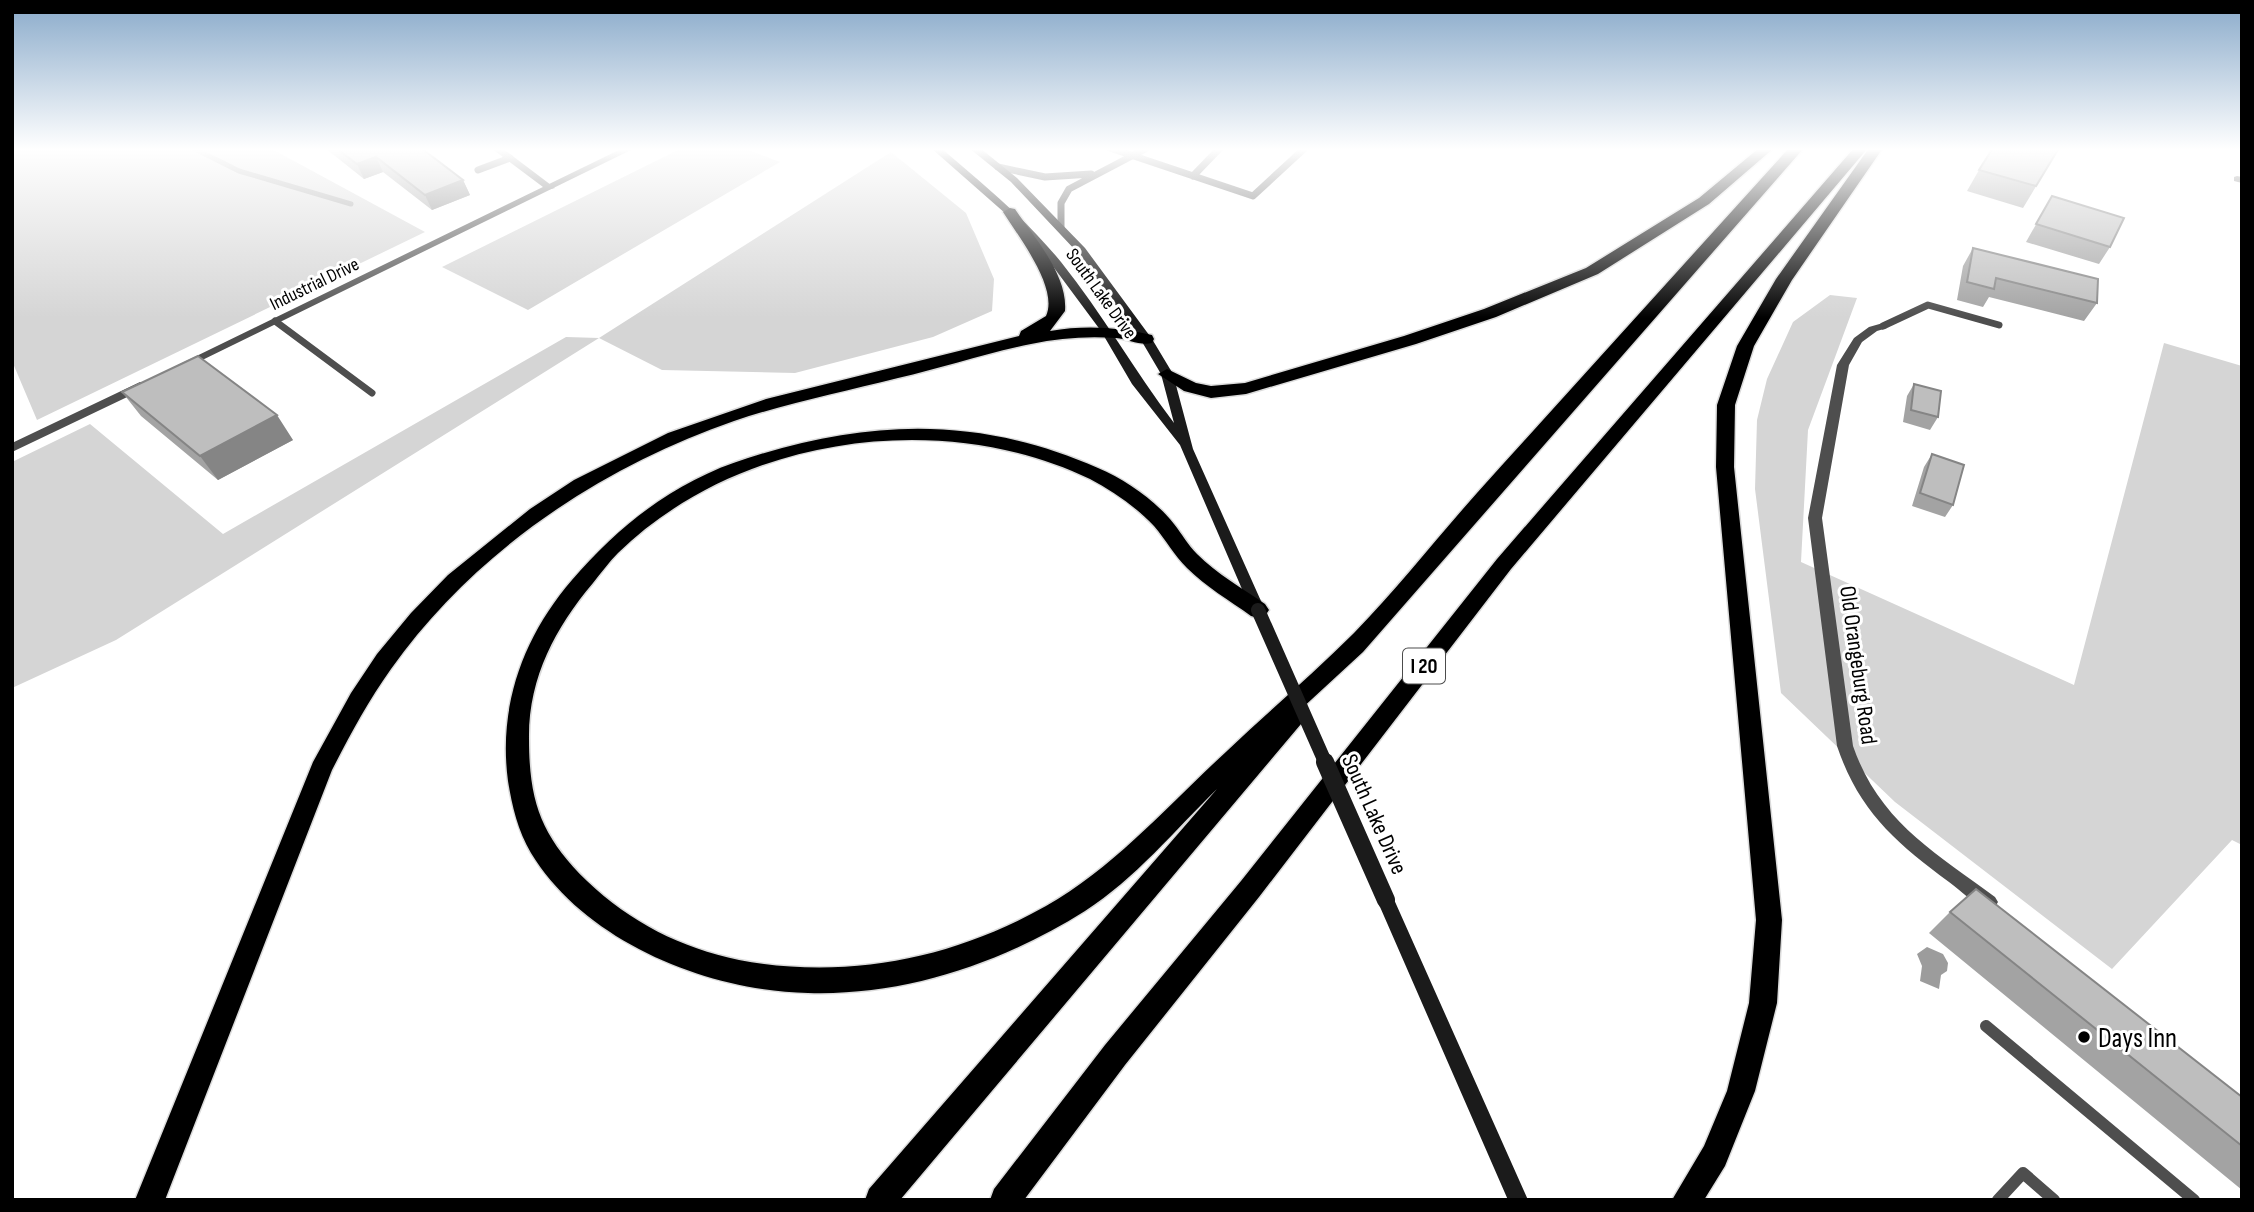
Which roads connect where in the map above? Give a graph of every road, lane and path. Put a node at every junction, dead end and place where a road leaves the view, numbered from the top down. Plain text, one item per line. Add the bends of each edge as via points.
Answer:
1 (516, 205) edge
2 (1001, 205) edge
3 (1037, 205) edge
4 (1062, 205) edge
5 (1698, 205) edge
6 (1746, 205) edge
7 (1812, 205) edge
8 (1839, 205) edge
9 (1010, 212) junction
10 (1061, 228) junction
11 (275, 321) junction
12 (1999, 325) dead end
13 (1882, 326) joint
14 (1106, 330) junction
15 (1146, 339) junction
16 (996, 348) junction
17 (175, 369) edge
18 (1167, 374) junction
19 (150, 381) edge
20 (372, 393) dead end
21 (12, 448) edge
22 (1186, 449) junction
23 (1258, 610) junction
24 (1365, 635) junction
25 (2007, 916) edge
26 (1986, 1026) dead end
27 (1715, 1156) junction
28 (150, 1200) edge
29 (880, 1200) edge
30 (1005, 1200) edge
31 (1518, 1200) edge
32 (1687, 1200) edge
33 (1703, 1200) edge
34 (1998, 1200) edge
35 (2054, 1200) edge
36 (2194, 1200) edge

1 - 11 street, Industrial Drive
2 - 9 main road, South Lake Drive
3 - 10 main road, South Lake Drive
4 - 10 lane
5 - 18 highway via 1604,263 1490,313 1410,340 1247,388 1211,392
6 - 24 highway
7 - 30 highway, I 20 via 1504,564
8 - 27 highway via 1803,250 1751,331 1727,399 1725,467 1769,920 1759,1025 1741,1091
9 - 14 main road, South Lake Drive
9 - 16 highway via 1052,283 1057,311 1046,326
10 - 15 main road, South Lake Drive
11 - 17 street, Industrial Drive
11 - 20 lane
12 - 13 lane via 1928,305
13 - 25 street, Old Orangeburg Road via 1858,340 1843,365 1815,518 1845,746 1857,783 1877,811
14 - 15 highway
14 - 16 highway via 1074,331
14 - 22 main road, South Lake Drive via 1136,381
15 - 18 main road, South Lake Drive
16 - 28 highway via 757,408 681,434 571,491 497,542 453,582 385,660 321,769
18 - 22 main road, South Lake Drive
19 - 21 street
22 - 23 main road, South Lake Drive
23 - 24 highway via 1191,561 1148,509 1098,475 1057,457 999,441 928,432 860,435 819,443 748,464 682,495 646,519 593,567 550,624 533,659 517,721 517,769 535,836 555,865 618,924 668,951 735,972 807,980 887,977 992,947 1043,922 1103,883
23 - 31 main road, South Lake Drive, bridge
24 - 29 highway
26 - 36 lane
27 - 32 highway
27 - 33 highway
34 - 35 lane via 2023,1173

